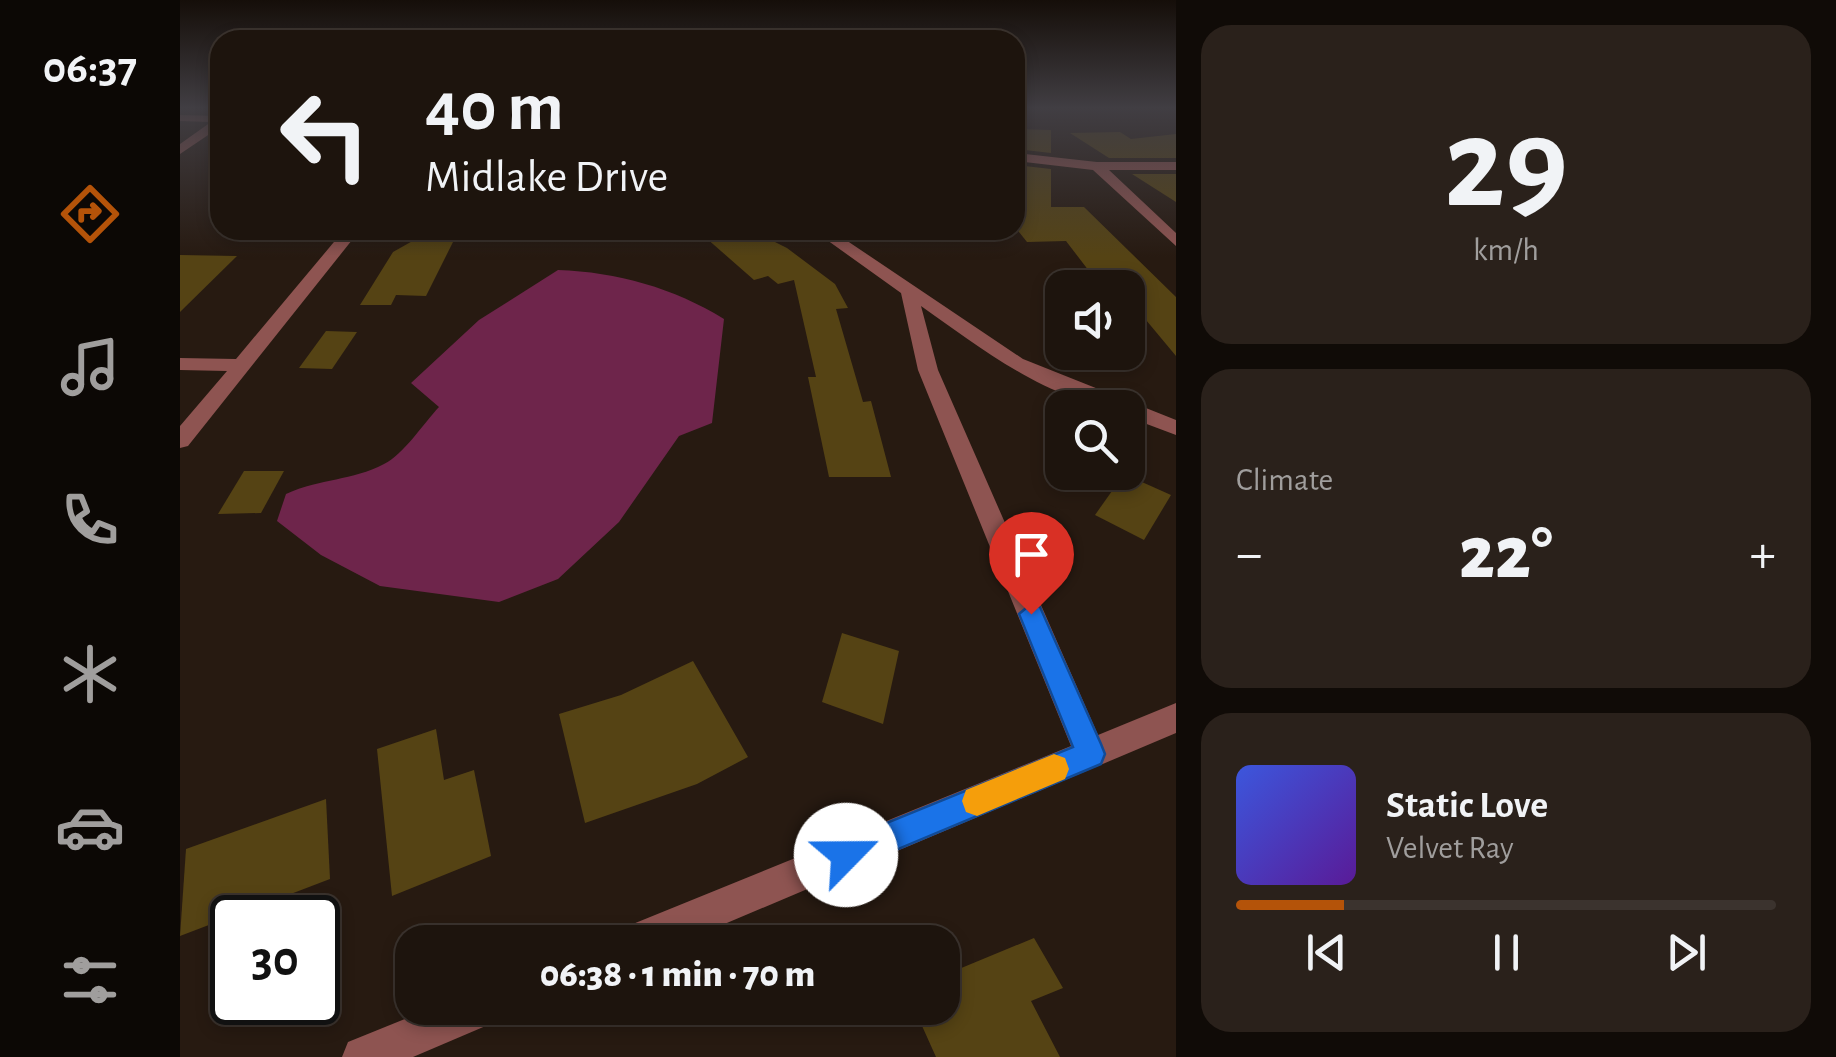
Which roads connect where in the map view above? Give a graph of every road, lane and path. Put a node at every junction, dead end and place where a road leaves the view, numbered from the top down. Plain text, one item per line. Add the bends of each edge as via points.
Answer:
1 (1027, 158) edge
2 (1097, 166) junction
3 (1176, 166) edge
4 (344, 240) edge
5 (836, 240) edge
6 (1176, 240) edge
7 (910, 294) junction
8 (180, 364) edge
9 (240, 366) junction
10 (1079, 390) edge
11 (1145, 417) edge
12 (1176, 428) edge
13 (180, 441) edge
14 (1176, 718) edge
15 (1090, 754) junction
16 (678, 925) edge
17 (440, 1025) edge
18 (362, 1057) edge

1 - 2 street
2 - 3 street
2 - 6 street
4 - 9 street
5 - 7 street
7 - 10 street via 1016,363
7 - 15 street via 928,370
8 - 9 street
9 - 13 street
11 - 12 street
14 - 15 street
15 - 16 street
17 - 18 street

